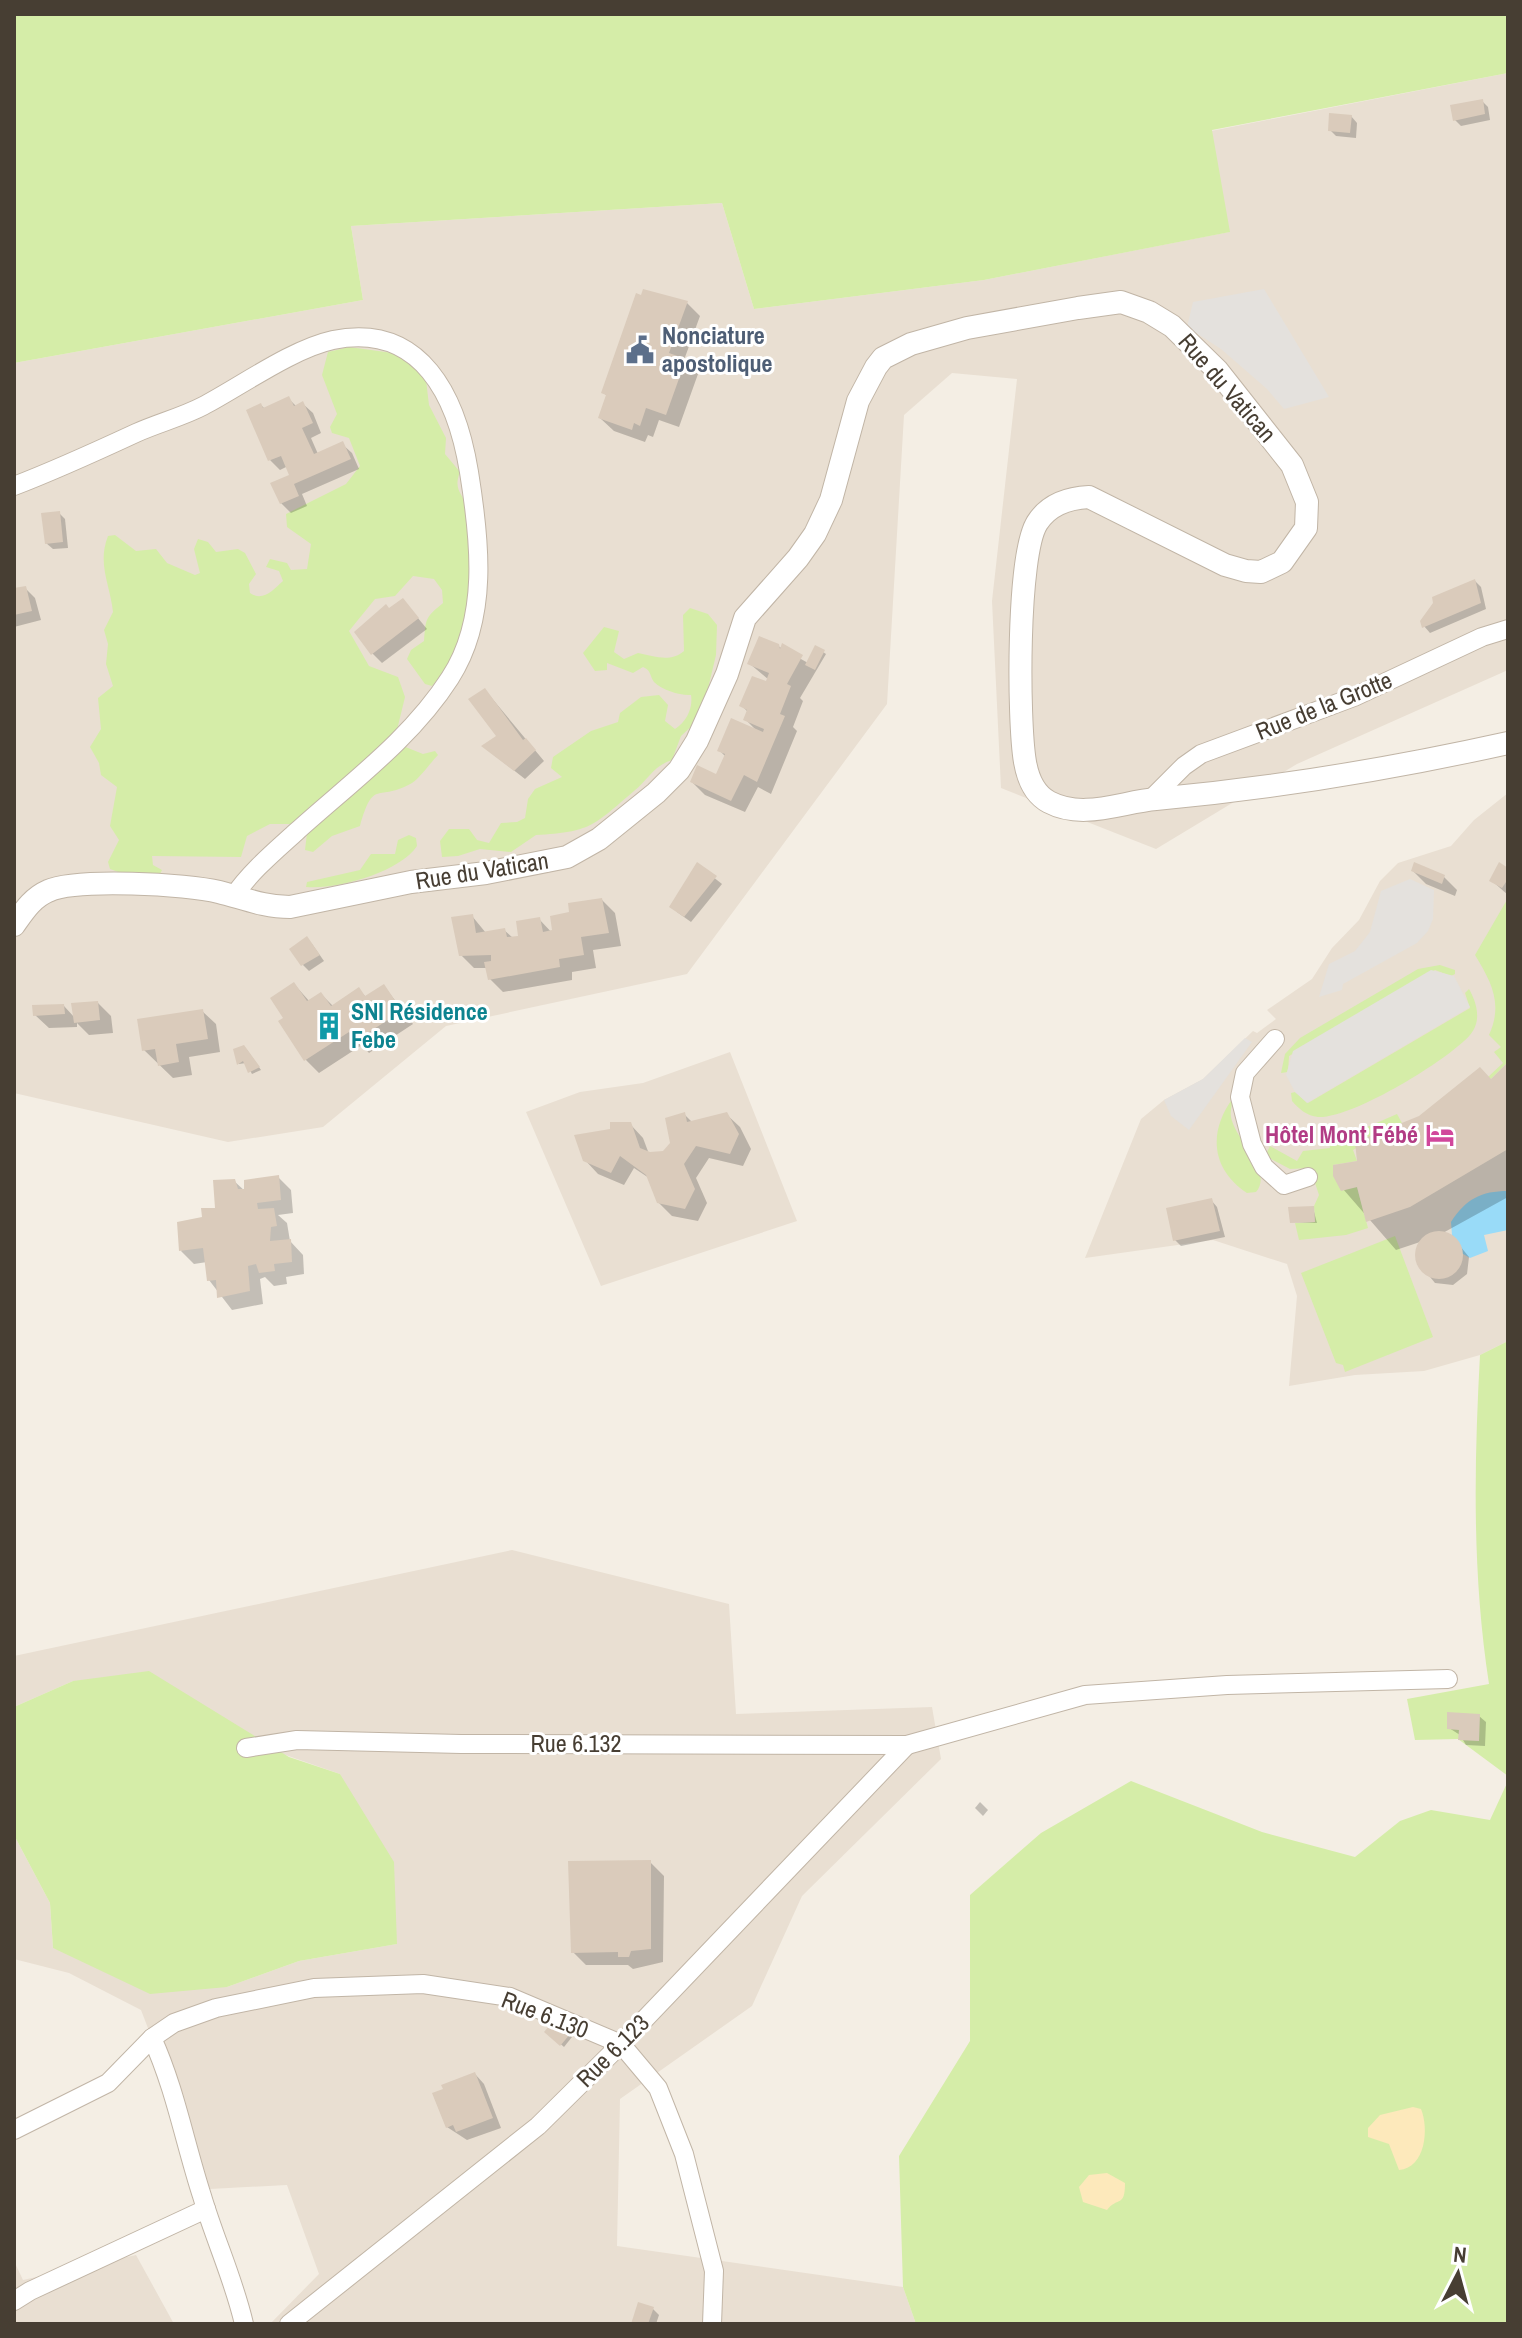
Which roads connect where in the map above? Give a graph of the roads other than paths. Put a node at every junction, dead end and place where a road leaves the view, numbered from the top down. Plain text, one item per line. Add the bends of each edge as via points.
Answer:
1 (14, 486) edge
2 (1508, 629) edge
3 (1508, 743) edge
4 (1151, 799) junction
5 (233, 897) junction
6 (14, 925) edge
7 (1275, 1039) dead end
8 (1308, 1177) dead end
9 (1448, 1679) dead end
10 (907, 1745) junction
11 (246, 1748) dead end
12 (152, 2038) junction
13 (621, 2044) junction
14 (14, 2130) edge
15 (206, 2209) junction
16 (14, 2301) edge
17 (244, 2324) edge
18 (289, 2324) edge
19 (712, 2324) edge

1 - 5 street via 201,407 266,369 332,340 365,338 411,350 429,368 457,418 479,554 472,627 464,653 408,730 266,859
2 - 4 street, Rue de la Grotte via 1354,697 1201,754
3 - 4 street, Rue du Vatican via 1296,783
4 - 5 street, Rue du Vatican via 1095,810 1070,809 1052,804 1034,789 1024,752 1022,634 1028,551 1036,524 1054,506 1089,497 1225,565 1261,572 1282,562 1295,547 1306,528 1307,502 1292,465 1217,370 1172,326 1121,302 967,328 883,358 858,401 826,512 798,558 745,618 697,741 669,781 599,839 567,857 533,866 411,882 315,904 270,907
5 - 6 street, Rue du Vatican via 175,886 58,887 33,900
7 - 8 street via 1245,1073 1240,1097 1264,1167 1284,1185
9 - 10 street via 1085,1695
10 - 11 street, Rue 6.132 via 297,1740
10 - 13 street, Rue 6.123
12 - 13 street, Rue 6.130 via 174,2023 216,2008 314,1988 423,1984 510,1997
12 - 14 street, Rue 6.130 via 108,2083
12 - 15 street via 166,2068
13 - 18 street, Rue 6.123 via 538,2126
13 - 19 street, Rue 6.130 via 658,2088 684,2154 714,2271
15 - 16 street
15 - 17 street via 234,2280

